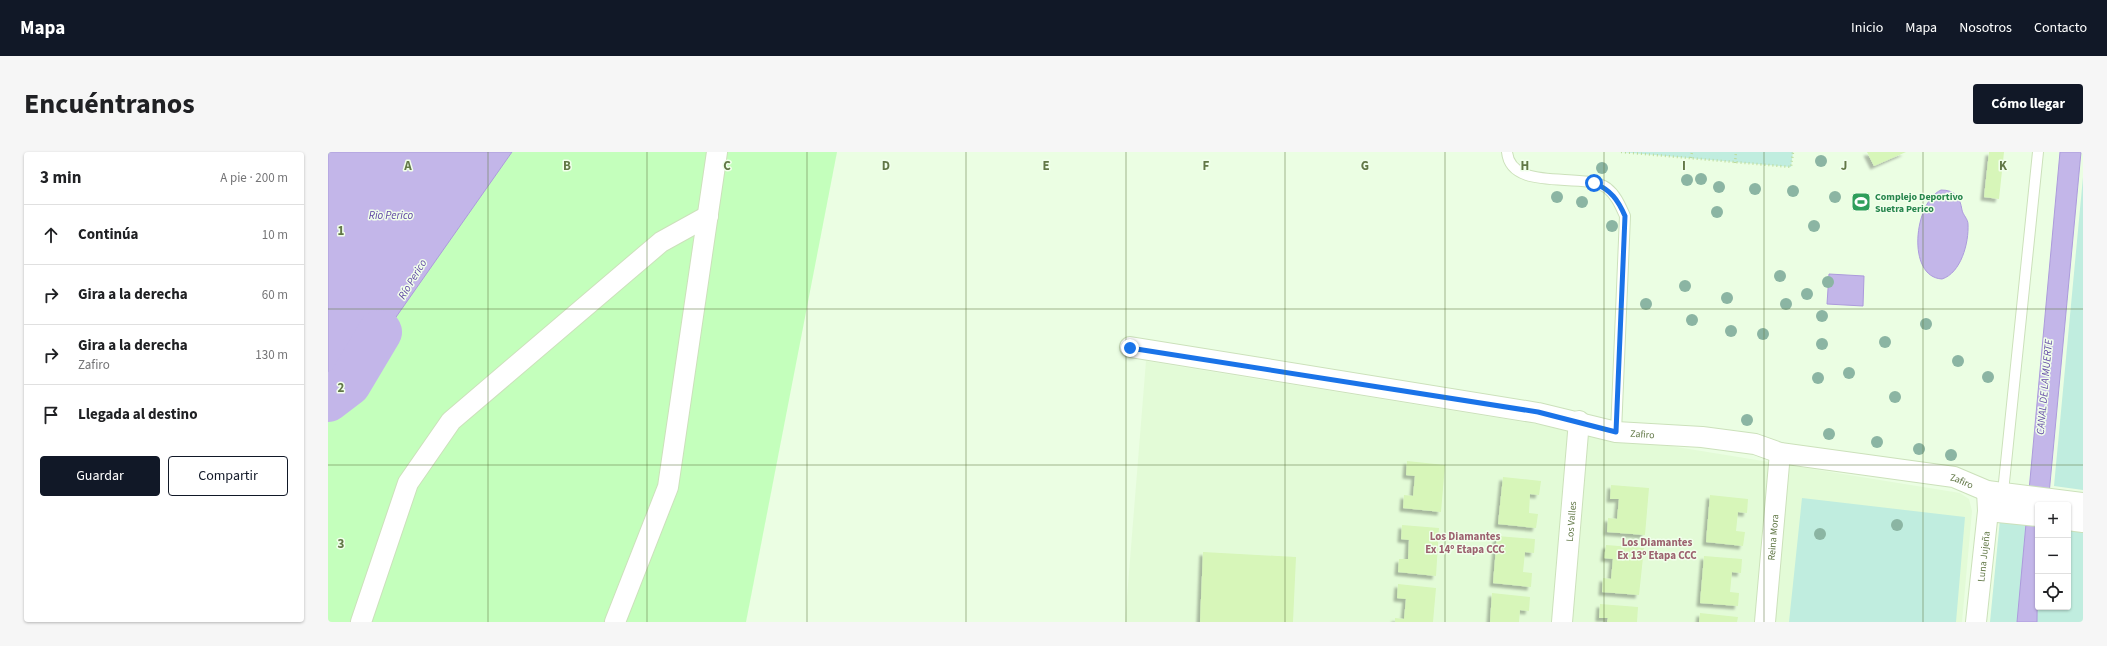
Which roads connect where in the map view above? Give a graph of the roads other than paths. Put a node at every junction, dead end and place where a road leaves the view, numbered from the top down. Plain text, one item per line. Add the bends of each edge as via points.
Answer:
1 (717, 152) edge
2 (1507, 152) edge
3 (2038, 152) edge
4 (708, 216) junction
5 (1130, 348) dead end
6 (1579, 421) junction
7 (1616, 432) junction
8 (1780, 453) junction
9 (2009, 503) edge
10 (2083, 503) edge
11 (2071, 520) edge
12 (2083, 522) edge
13 (361, 622) edge
14 (615, 622) edge
15 (1562, 622) edge
16 (1765, 622) edge
17 (1976, 622) edge

1 - 4 street
2 - 7 lane via 1507,157 1516,169 1528,175 1594,183 1606,188 1617,199 1625,216
3 - 9 lane
4 - 13 street via 662,242 451,421 408,483
4 - 14 street via 668,487
5 - 6 street, Zafiro
6 - 7 street, Zafiro
6 - 15 street, Los Valles
7 - 8 street, Zafiro via 1702,437 1756,444
8 - 9 street, Zafiro via 1954,477
8 - 16 street, Reina Mora
9 - 10 street, Zafiro via 2053,499
9 - 17 street, Luna Jujeña
11 - 12 street

